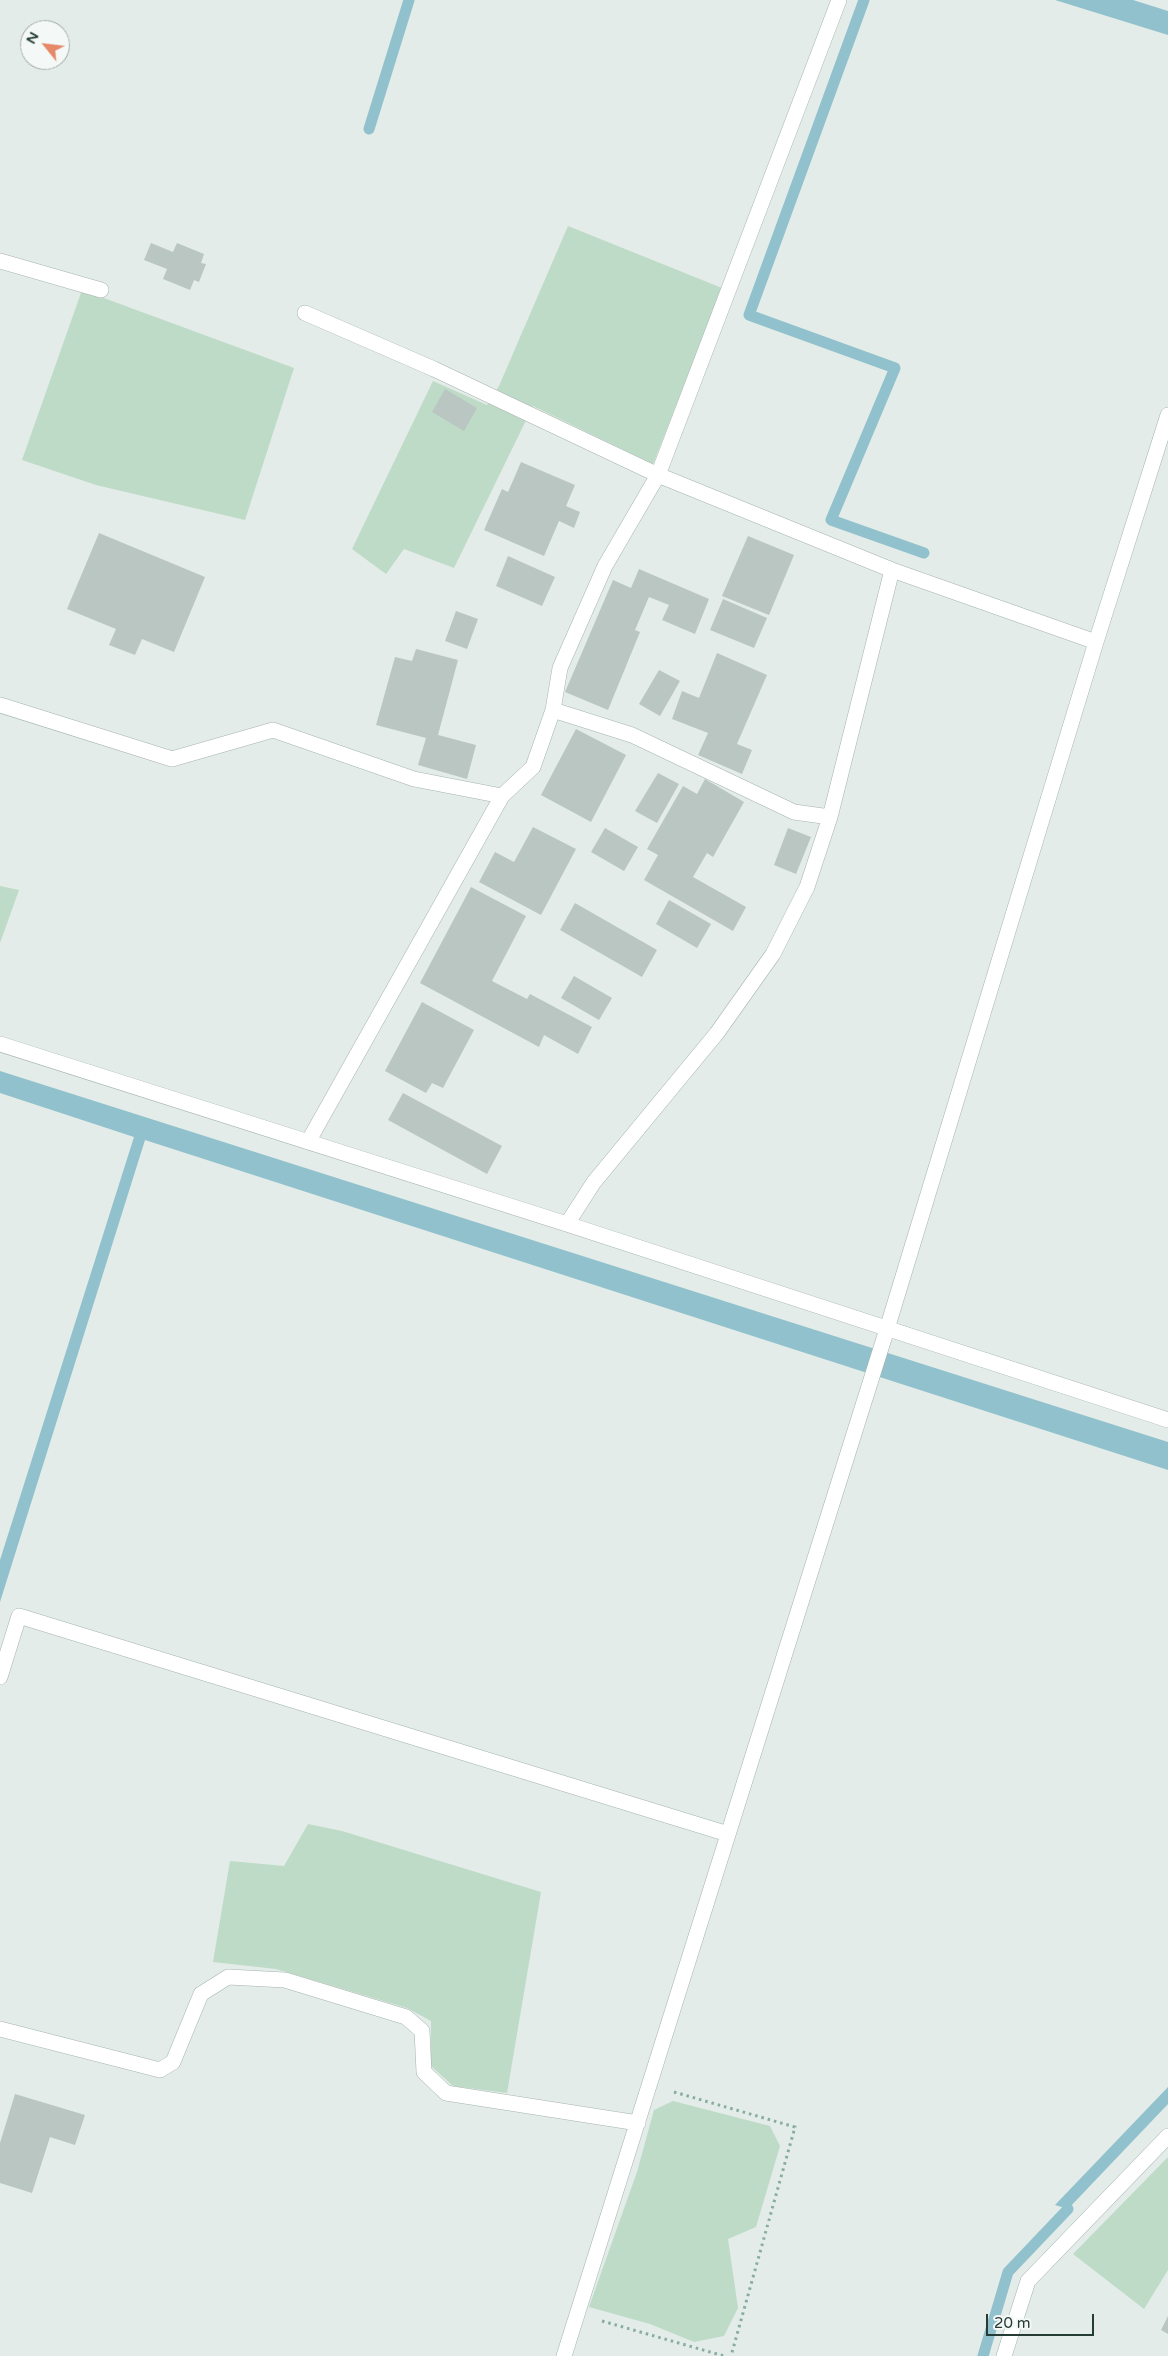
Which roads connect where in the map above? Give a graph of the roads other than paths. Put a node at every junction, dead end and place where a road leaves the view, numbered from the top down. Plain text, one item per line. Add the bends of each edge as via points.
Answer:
1 (839, 0) edge
2 (0, 261) edge
3 (101, 290) dead end
4 (305, 313) dead end
5 (1168, 415) edge
6 (658, 475) junction
7 (892, 570) junction
8 (1096, 642) junction
9 (0, 705) edge
10 (553, 710) junction
11 (502, 796) junction
12 (830, 817) junction
13 (0, 1044) edge
14 (308, 1142) junction
15 (567, 1224) junction
16 (887, 1329) junction
17 (1168, 1420) edge
18 (0, 1677) edge
19 (728, 1834) junction
20 (0, 2029) edge
21 (638, 2123) junction
22 (1168, 2136) edge
23 (564, 2356) edge
24 (1004, 2356) edge

1 - 6 street
2 - 3 street
4 - 6 street via 434,369
5 - 8 street
6 - 7 street
6 - 10 street via 606,566 560,668
7 - 8 street
7 - 12 street
8 - 16 street
9 - 11 street via 172,759 273,730 414,779
10 - 11 street via 533,767
10 - 12 street via 632,735 794,812
11 - 14 street
12 - 15 street via 808,887 773,954 717,1033 594,1182
13 - 14 street
14 - 15 street
15 - 16 street
16 - 17 street
16 - 19 street
18 - 19 street via 19,1616
19 - 21 street
20 - 21 street via 160,2070 173,2062 201,1994 228,1977 285,1980 406,2017 422,2031 424,2072 446,2093
21 - 23 street
22 - 24 street via 1028,2281

